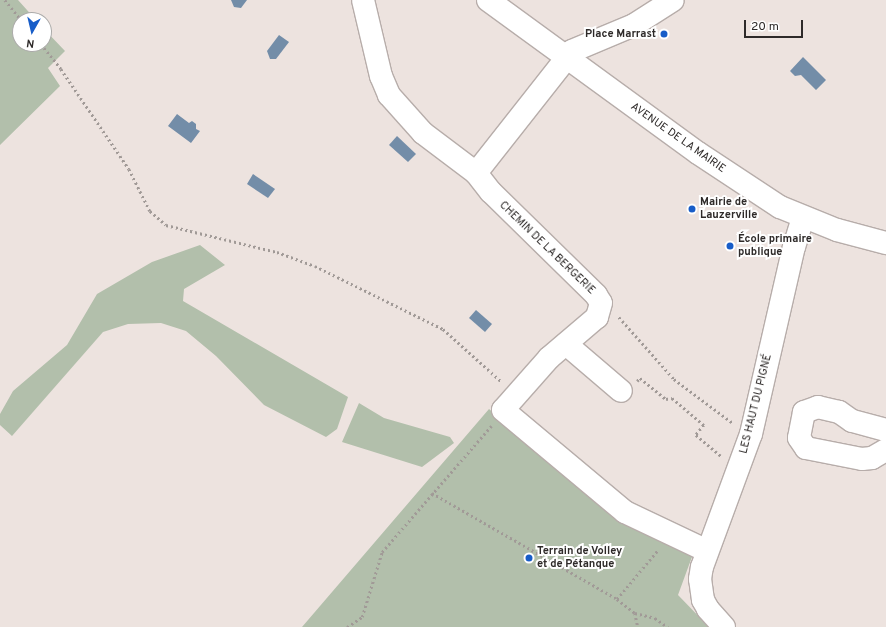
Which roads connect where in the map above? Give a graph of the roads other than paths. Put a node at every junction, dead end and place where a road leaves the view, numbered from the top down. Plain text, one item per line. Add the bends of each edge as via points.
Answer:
1 (363, 0) edge
2 (488, 0) edge
3 (673, 0) edge
4 (568, 59) junction
5 (476, 172) junction
6 (803, 218) junction
7 (886, 243) edge
8 (566, 344) junction
9 (621, 391) road end
10 (886, 430) edge
11 (886, 450) edge
12 (707, 551) junction
13 (724, 627) edge

1 - 5 street, CHEMIN DE LA BERGERIE via 381,76 389,94 423,133
2 - 4 street, AVENUE DE LA MAIRIE
3 - 4 street via 634,25 572,51
4 - 5 street
4 - 6 street, AVENUE DE LA MAIRIE via 747,186
5 - 8 street, CHEMIN DE LA BERGERIE via 491,192 596,295 601,303 597,317
6 - 7 street, AVENUE DE LA MAIRIE
6 - 12 street, LES HAUT DU PIGNÉ via 751,434
8 - 9 street
8 - 12 street, CHEMIN DE LA BERGERIE via 549,358 510,403 625,512
10 - 11 street via 852,421 839,412 818,407 804,412 799,438 806,448 862,459 872,458
12 - 13 street, LES HAUT DU PIGNÉ via 702,567 700,589 708,609

